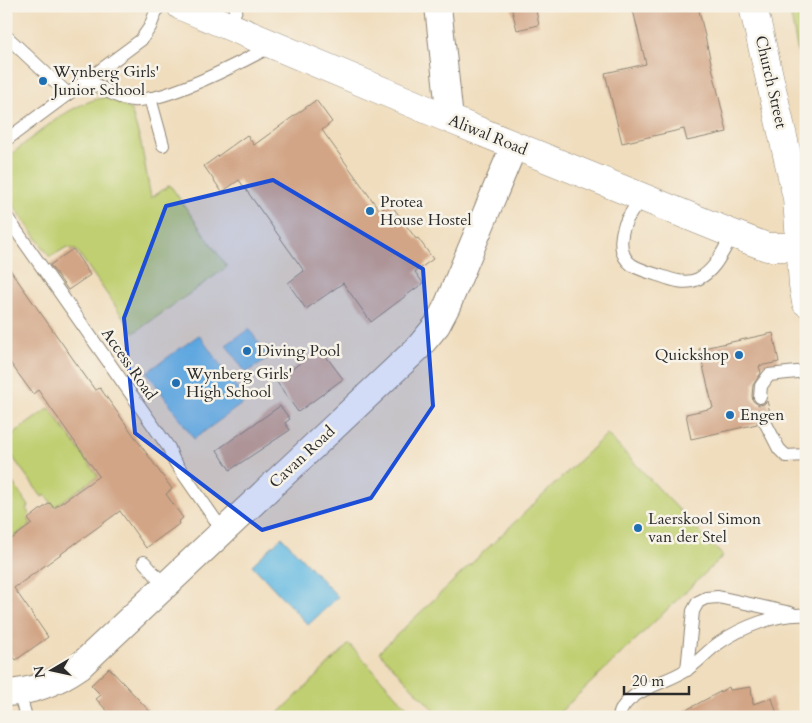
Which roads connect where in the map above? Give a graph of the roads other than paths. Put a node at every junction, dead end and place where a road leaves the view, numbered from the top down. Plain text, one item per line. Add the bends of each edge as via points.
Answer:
1 (158, 6) edge
2 (181, 6) edge
3 (438, 6) edge
4 (753, 6) edge
5 (234, 17) edge
6 (6, 36) edge
7 (273, 45) junction
8 (87, 80) junction
9 (68, 94) junction
10 (150, 98) junction
11 (447, 118) junction
12 (6, 140) edge
13 (163, 145) dead end
14 (514, 146) junction
15 (643, 198) junction
16 (6, 216) edge
17 (732, 234) junction
18 (803, 247) edge
19 (806, 302) edge
20 (806, 371) edge
21 (760, 397) dead end
22 (765, 422) dead end
23 (806, 455) edge
24 (223, 531) junction
25 (144, 562) dead end
26 (164, 586) junction
27 (803, 615) edge
28 (687, 670) junction
29 (12, 692) edge
30 (26, 717) edge
31 (619, 717) edge

1 - 8 lane via 141,40
2 - 5 street, Aliwal Road
3 - 11 street via 449,110
4 - 18 street, Church Street via 797,198
5 - 7 street, Aliwal Road
6 - 9 lane
7 - 10 lane via 228,69
7 - 11 street, Aliwal Road
8 - 9 lane
8 - 10 lane via 127,99
9 - 12 lane
10 - 13 lane
11 - 14 street, Aliwal Road
14 - 15 street, Aliwal Road
14 - 24 street, Cavan Road via 437,325 418,348
15 - 17 street, Aliwal Road
15 - 17 lane via 626,222 622,250 632,265 650,273 676,281 697,279 716,264
16 - 24 lane, Access Road
17 - 18 street, Aliwal Road via 767,247
18 - 19 street, Church Street
20 - 21 lane via 770,375 761,386
22 - 23 lane via 786,456
24 - 26 street, Cavan Road
25 - 26 lane
26 - 29 street, Cavan Road via 66,676 51,684
27 - 28 lane via 778,618 738,632 719,642
27 - 28 lane via 718,597 706,598 698,602 693,611
28 - 31 lane via 631,697 622,707
29 - 30 lane

